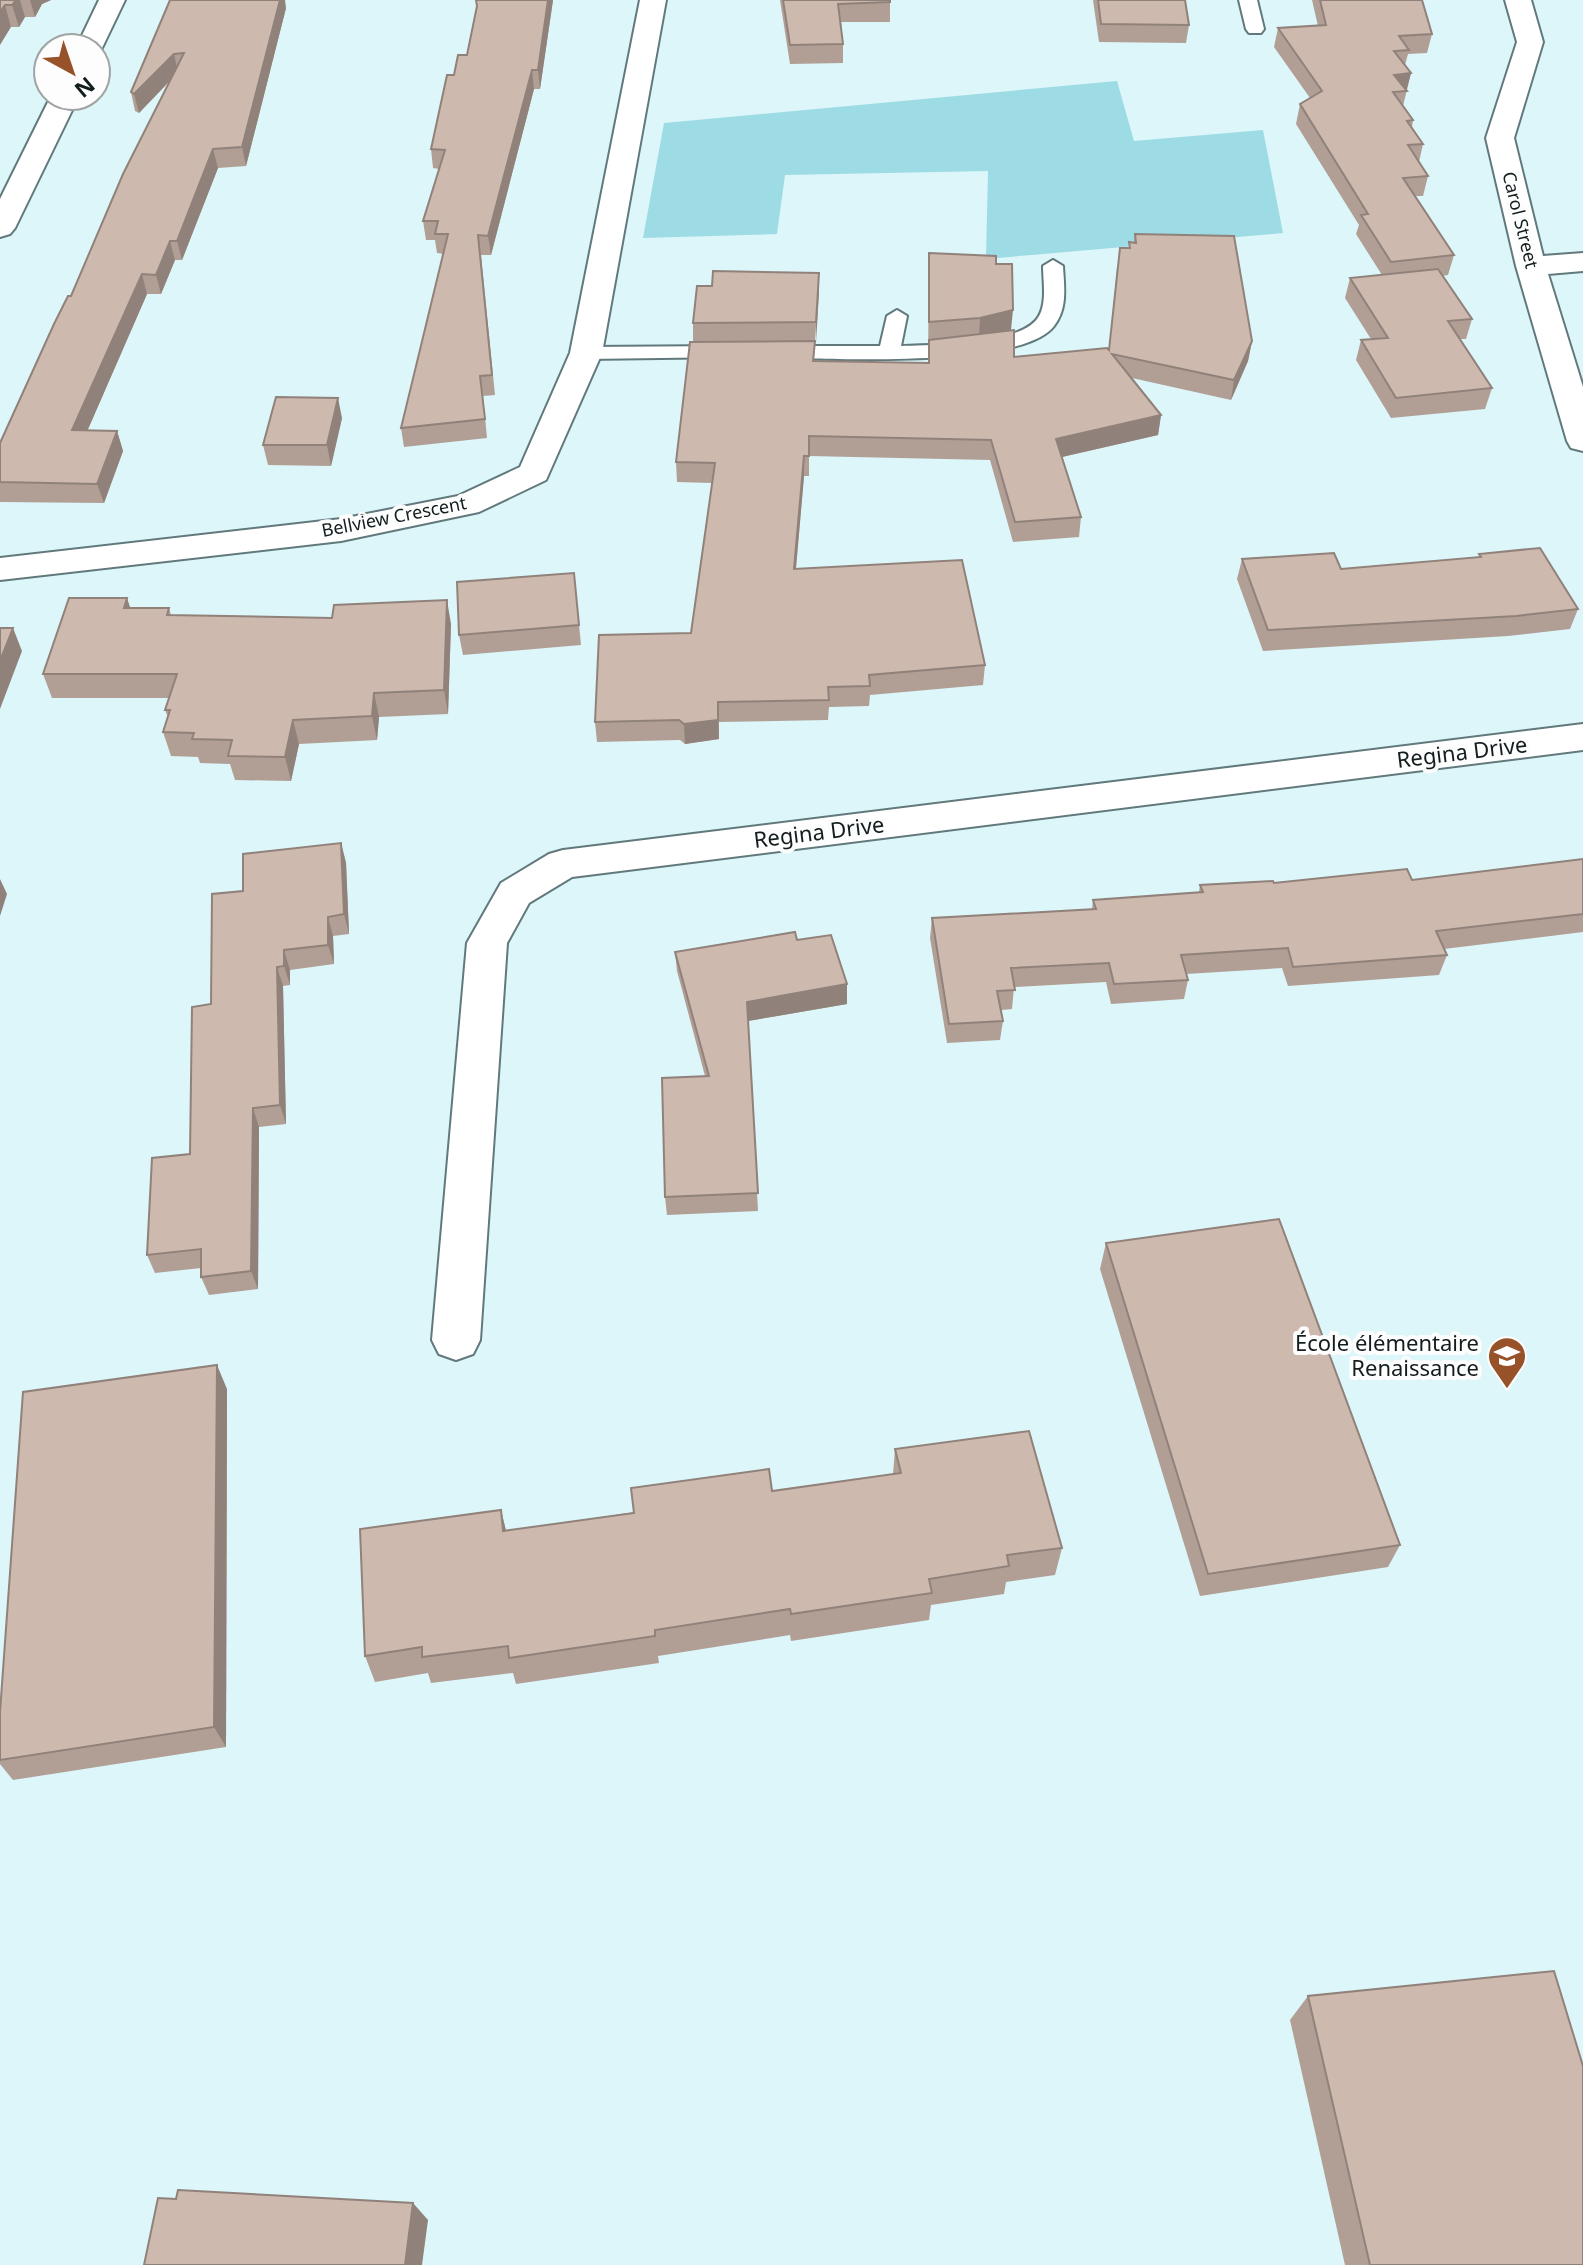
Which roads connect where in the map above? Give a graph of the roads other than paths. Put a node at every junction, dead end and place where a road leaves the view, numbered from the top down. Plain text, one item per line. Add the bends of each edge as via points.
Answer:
1 (112, 0) edge
2 (653, 0) edge
3 (1248, 0) edge
4 (1518, 0) edge
5 (1255, 29) dead end
6 (97, 32) edge
7 (57, 112) edge
8 (0, 228) edge
9 (1583, 262) edge
10 (1053, 266) dead end
11 (1531, 266) junction
12 (897, 316) dead end
13 (889, 351) junction
14 (586, 353) junction
15 (1583, 441) edge
16 (0, 569) edge
17 (1583, 737) edge
18 (456, 1340) dead end

1 - 6 street
2 - 14 street, Bellview Crescent
3 - 5 lane
4 - 11 street, Carol Street via 1530,42 1500,138
7 - 8 street
9 - 11 street
10 - 13 lane via 1053,310 1040,329 1016,340 938,351
11 - 15 street, Carol Street
12 - 13 lane
13 - 14 lane
14 - 16 street, Bellview Crescent via 534,473 467,505 341,530
17 - 18 street, Regina Drive via 563,864 515,893 487,943

